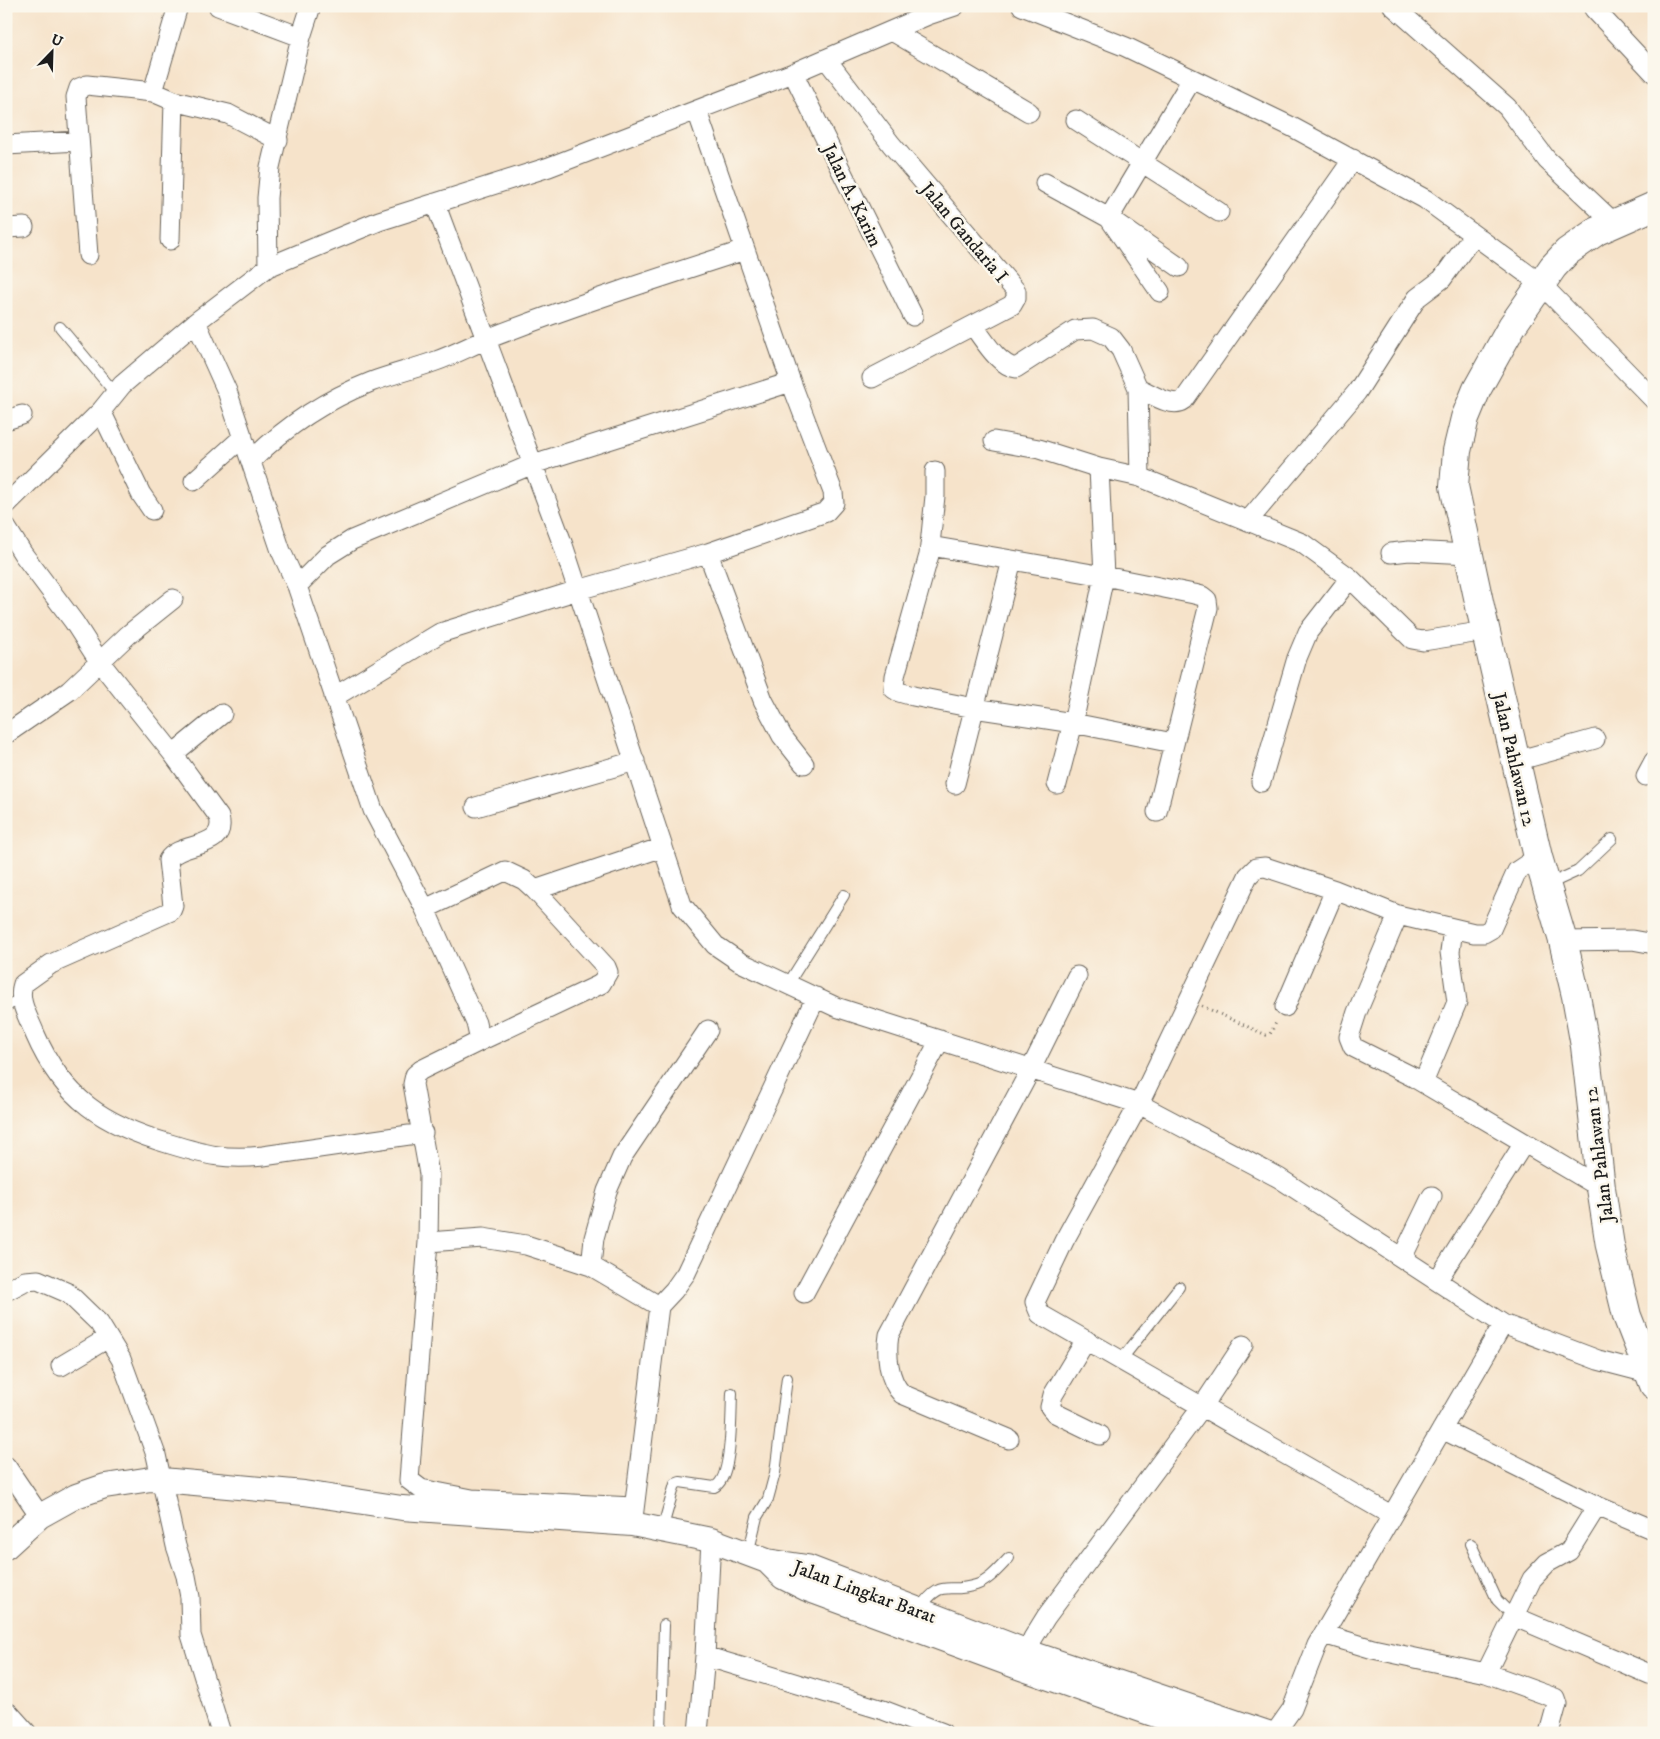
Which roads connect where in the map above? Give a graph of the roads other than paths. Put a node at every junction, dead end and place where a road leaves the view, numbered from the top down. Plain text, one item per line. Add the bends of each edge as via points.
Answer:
1 (178, 6) edge
2 (218, 6) edge
3 (310, 6) edge
4 (955, 6) edge
5 (1022, 6) edge
6 (1393, 6) edge
7 (1592, 7) edge
8 (1042, 10) edge
9 (892, 31) junction
10 (301, 37) junction
11 (827, 60) junction
12 (794, 73) junction
13 (1654, 73) edge
14 (1192, 79) junction
15 (153, 92) junction
16 (174, 101) junction
17 (697, 110) junction
18 (1029, 112) dead end
19 (1076, 120) dead end
20 (278, 140) junction
21 (79, 141) junction
22 (6, 145) edge
23 (1353, 159) junction
24 (1143, 162) junction
25 (1045, 183) dead end
26 (435, 203) junction
27 (1654, 206) edge
28 (1219, 212) dead end
29 (1109, 218) junction
30 (1614, 224) junction
31 (1473, 236) junction
32 (170, 240) dead end
33 (745, 250) junction
34 (88, 255) dead end
35 (268, 267) junction
36 (1179, 267) dead end
37 (1541, 284) junction
38 (1160, 292) dead end
39 (913, 316) dead end
40 (196, 322) junction
41 (60, 327) dead end
42 (974, 327) junction
43 (487, 339) junction
44 (872, 378) dead end
45 (791, 382) junction
46 (1138, 388) junction
47 (115, 393) junction
48 (1654, 400) edge
49 (100, 411) junction
50 (243, 437) junction
51 (994, 441) dead end
52 (252, 460) junction
53 (533, 464) junction
54 (1099, 468) junction
55 (935, 471) dead end
56 (1140, 477) junction
57 (194, 481) dead end
58 (6, 505) edge
59 (152, 510) dead end
60 (1248, 521) junction
61 (6, 527) edge
62 (930, 546) junction
63 (708, 553) junction
64 (1391, 553) dead end
65 (1468, 554) junction
66 (1012, 560) junction
67 (1104, 576) junction
68 (1350, 578) junction
69 (296, 586) junction
70 (578, 590) junction
71 (173, 599) dead end
72 (1486, 631) junction
73 (99, 661) junction
74 (334, 697) junction
75 (974, 708) junction
76 (222, 714) dead end
77 (1074, 724) junction
78 (6, 734) edge
79 (1595, 739) dead end
80 (1173, 743) junction
81 (173, 754) junction
82 (635, 761) junction
83 (1516, 761) junction
84 (804, 764) dead end
85 (1261, 782) dead end
86 (955, 784) dead end
87 (1057, 784) dead end
88 (476, 807) dead end
89 (1157, 812) dead end
90 (1612, 839) dead end
91 (663, 847) junction
92 (1538, 857) junction
93 (1546, 885) junction
94 (535, 890) junction
95 (1335, 890) junction
96 (844, 895) dead end
97 (425, 909) junction
98 (1398, 915) junction
99 (1453, 928) junction
100 (1563, 941) junction
101 (1654, 944) edge
102 (1077, 976) dead end
103 (788, 984) junction
104 (816, 998) junction
105 (14, 1002) edge
106 (1285, 1007) road end
107 (708, 1030) dead end
108 (940, 1040) junction
109 (480, 1041) junction
110 (1031, 1069) junction
111 (1423, 1083) junction
112 (1139, 1104) junction
113 (423, 1133) junction
114 (1524, 1143) junction
115 (1601, 1188) junction
116 (1432, 1196) dead end
117 (428, 1242) junction
118 (1402, 1258) junction
119 (591, 1266) junction
120 (1437, 1281) junction
121 (1179, 1286) dead end
122 (6, 1291) edge
123 (804, 1293) dead end
124 (659, 1306) junction
125 (1503, 1324) junction
126 (108, 1338) junction
127 (1086, 1340) junction
128 (1243, 1345) dead end
129 (1121, 1360) junction
130 (61, 1366) dead end
131 (787, 1378) dead end
132 (1651, 1379) edge
133 (732, 1392) dead end
134 (1202, 1407) junction
135 (1442, 1429) junction
136 (1100, 1435) dead end
137 (1010, 1439) dead end
138 (6, 1466) edge
139 (162, 1480) junction
140 (1597, 1506) junction
141 (633, 1515) junction
142 (1391, 1515) junction
143 (40, 1516) junction
144 (662, 1530) junction
145 (1654, 1530) edge
146 (711, 1540) junction
147 (1471, 1544) dead end
148 (6, 1547) edge
149 (758, 1558) junction
150 (1009, 1558) dead end
151 (919, 1610) junction
152 (1513, 1616) junction
153 (664, 1625) dead end
154 (1323, 1634) junction
155 (705, 1656) junction
156 (1024, 1660) junction
157 (1486, 1673) junction
158 (1654, 1676) edge
159 (1292, 1709) junction
160 (9, 1713) dead end
161 (27, 1733) edge
162 (221, 1733) edge
163 (661, 1733) edge
164 (698, 1733) edge
165 (943, 1733) edge
166 (1207, 1733) edge
167 (1268, 1733) edge
168 (1275, 1733) edge
169 (1291, 1733) edge
170 (1549, 1733) edge

1 - 15 street
2 - 10 street
3 - 10 street
4 - 9 street
5 - 8 street
6 - 30 street via 1507,107 1547,160
7 - 13 street
8 - 14 street
9 - 11 street
9 - 18 street
10 - 20 street
11 - 12 street
11 - 42 street, Jalan Gandaria I via 891,144 1016,291 1012,305
12 - 17 street
12 - 39 street, Jalan A. Karim
14 - 23 street
14 - 24 street
15 - 16 street
15 - 21 street via 87,85 79,88 76,97
16 - 20 street via 228,114
16 - 32 street
17 - 26 street via 549,167
17 - 33 street
19 - 24 street
20 - 35 street via 270,167 267,198
21 - 22 street
21 - 34 street
23 - 31 street via 1426,200
23 - 46 street via 1184,400 1172,403
24 - 28 street
24 - 29 street
25 - 29 street
26 - 35 street via 379,221
26 - 43 street
27 - 30 main road, Jalan Pahlawan 12
29 - 36 street
29 - 38 street
30 - 37 main road, Jalan Pahlawan 12 via 1597,231 1567,252
31 - 37 street
31 - 60 street via 1442,279 1417,298 1356,392
33 - 43 street via 644,282
33 - 45 street
35 - 40 street
37 - 48 street
37 - 65 main road, Jalan Pahlawan 12 via 1494,356 1465,418 1457,451 1454,486
40 - 47 street
40 - 50 street via 227,391
41 - 47 lane
42 - 44 street, Jalan Gandaria I
42 - 46 street via 1002,362 1016,368 1075,330 1084,328 1103,332 1117,343
43 - 52 street via 323,404 273,439
43 - 53 street
45 - 53 street
45 - 63 street via 833,492 834,503 826,512
46 - 56 street
47 - 49 street
49 - 58 street
49 - 59 street
50 - 52 street
50 - 57 street
51 - 54 street via 1039,449
52 - 69 street via 281,551
53 - 69 street via 352,540 328,555
53 - 70 street
54 - 56 street
54 - 67 street
55 - 62 street
56 - 60 street
60 - 68 street via 1302,543
61 - 73 street
62 - 66 street
62 - 75 street via 894,688 906,694
63 - 70 street
63 - 84 street via 763,700 782,736
64 - 65 street
65 - 72 main road, Jalan Pahlawan 12
66 - 67 street
66 - 75 street
67 - 77 street
67 - 80 street via 1202,596 1207,600 1208,608
68 - 72 street via 1412,639 1423,641
68 - 85 street via 1308,632 1297,658
69 - 74 street
70 - 74 street via 440,634
70 - 82 street
71 - 73 street
72 - 83 main road, Jalan Pahlawan 12
73 - 78 street via 69,691
73 - 81 street
74 - 97 street via 374,810
75 - 77 street
75 - 86 street
76 - 81 street
77 - 80 street
77 - 87 street
79 - 83 street
80 - 89 street
81 - 105 street via 221,823 209,842 179,851 168,860 172,910 51,964 23,984
82 - 88 street
82 - 91 street
83 - 92 main road, Jalan Pahlawan 12
90 - 93 lane via 1578,871
91 - 94 street
91 - 103 street via 682,904 697,926 715,945 740,962
92 - 93 main road, Jalan Pahlawan 12
92 - 99 street via 1517,871 1491,929 1474,933
93 - 100 main road, Jalan Pahlawan 12
94 - 97 street via 524,880 505,871
94 - 109 street via 606,967 606,978 602,984
95 - 98 street
95 - 106 street
95 - 112 street via 1264,867 1256,868 1248,876
96 - 103 lane
97 - 109 street via 476,1023
98 - 99 street
98 - 111 street via 1358,1012 1350,1040 1356,1049
99 - 111 street via 1450,952 1457,1002
100 - 101 street via 1632,940
100 - 115 main road, Jalan Pahlawan 12 via 1585,1046
102 - 110 street
103 - 104 street
104 - 108 street
104 - 124 street via 686,1273
105 - 113 street via 46,1059 78,1099 106,1119 153,1139 212,1157 237,1159
107 - 119 street via 622,1156 607,1191 594,1238
108 - 110 street
108 - 123 street
109 - 113 street via 415,1075 413,1084
110 - 112 street
110 - 137 street via 889,1335 887,1348 892,1376 902,1394
111 - 114 street
112 - 118 street via 1279,1178
112 - 127 street via 1060,1249 1035,1302 1040,1314
113 - 117 street via 429,1174
114 - 115 street
114 - 120 street
115 - 132 main road, Jalan Pahlawan 12 via 1610,1246 1623,1298
116 - 118 street
117 - 119 street via 483,1238 526,1245
117 - 141 street via 409,1480 421,1489 472,1499
118 - 120 street
119 - 124 street
120 - 125 street
121 - 129 lane
122 - 126 street via 38,1280 57,1286 86,1309
124 - 141 street
125 - 132 street
125 - 135 street
126 - 130 street
126 - 139 street via 121,1360 143,1415
127 - 129 street
127 - 136 street via 1053,1395 1050,1407 1055,1413
128 - 134 street
129 - 134 street
131 - 149 lane via 775,1473 768,1499 757,1517
133 - 144 lane via 728,1464 723,1479 714,1487 674,1484
134 - 142 street
134 - 156 street via 1063,1593 1036,1632
135 - 140 street
135 - 142 street
138 - 143 street
139 - 141 street via 304,1493 402,1508
139 - 143 street via 105,1486 76,1496
139 - 162 street via 190,1597 191,1635
140 - 145 street
140 - 152 street via 1568,1551 1538,1571
141 - 144 street
142 - 154 street
143 - 148 street
144 - 146 street
146 - 149 street
146 - 155 street
147 - 152 lane via 1497,1600
149 - 151 street, Jalan Lingkar Barat via 807,1567
149 - 156 street, Jalan Lingkar Barat via 783,1578 807,1590
150 - 151 lane via 978,1585 963,1589 937,1589
151 - 156 street, Jalan Lingkar Barat
152 - 157 street
152 - 158 street
153 - 163 lane
154 - 157 street
154 - 159 street
155 - 164 street
155 - 165 street via 883,1710
156 - 166 street, Jalan Lingkar Barat
156 - 167 street, Jalan Lingkar Barat
157 - 170 street via 1556,1700
159 - 168 street
159 - 169 street
160 - 161 street

